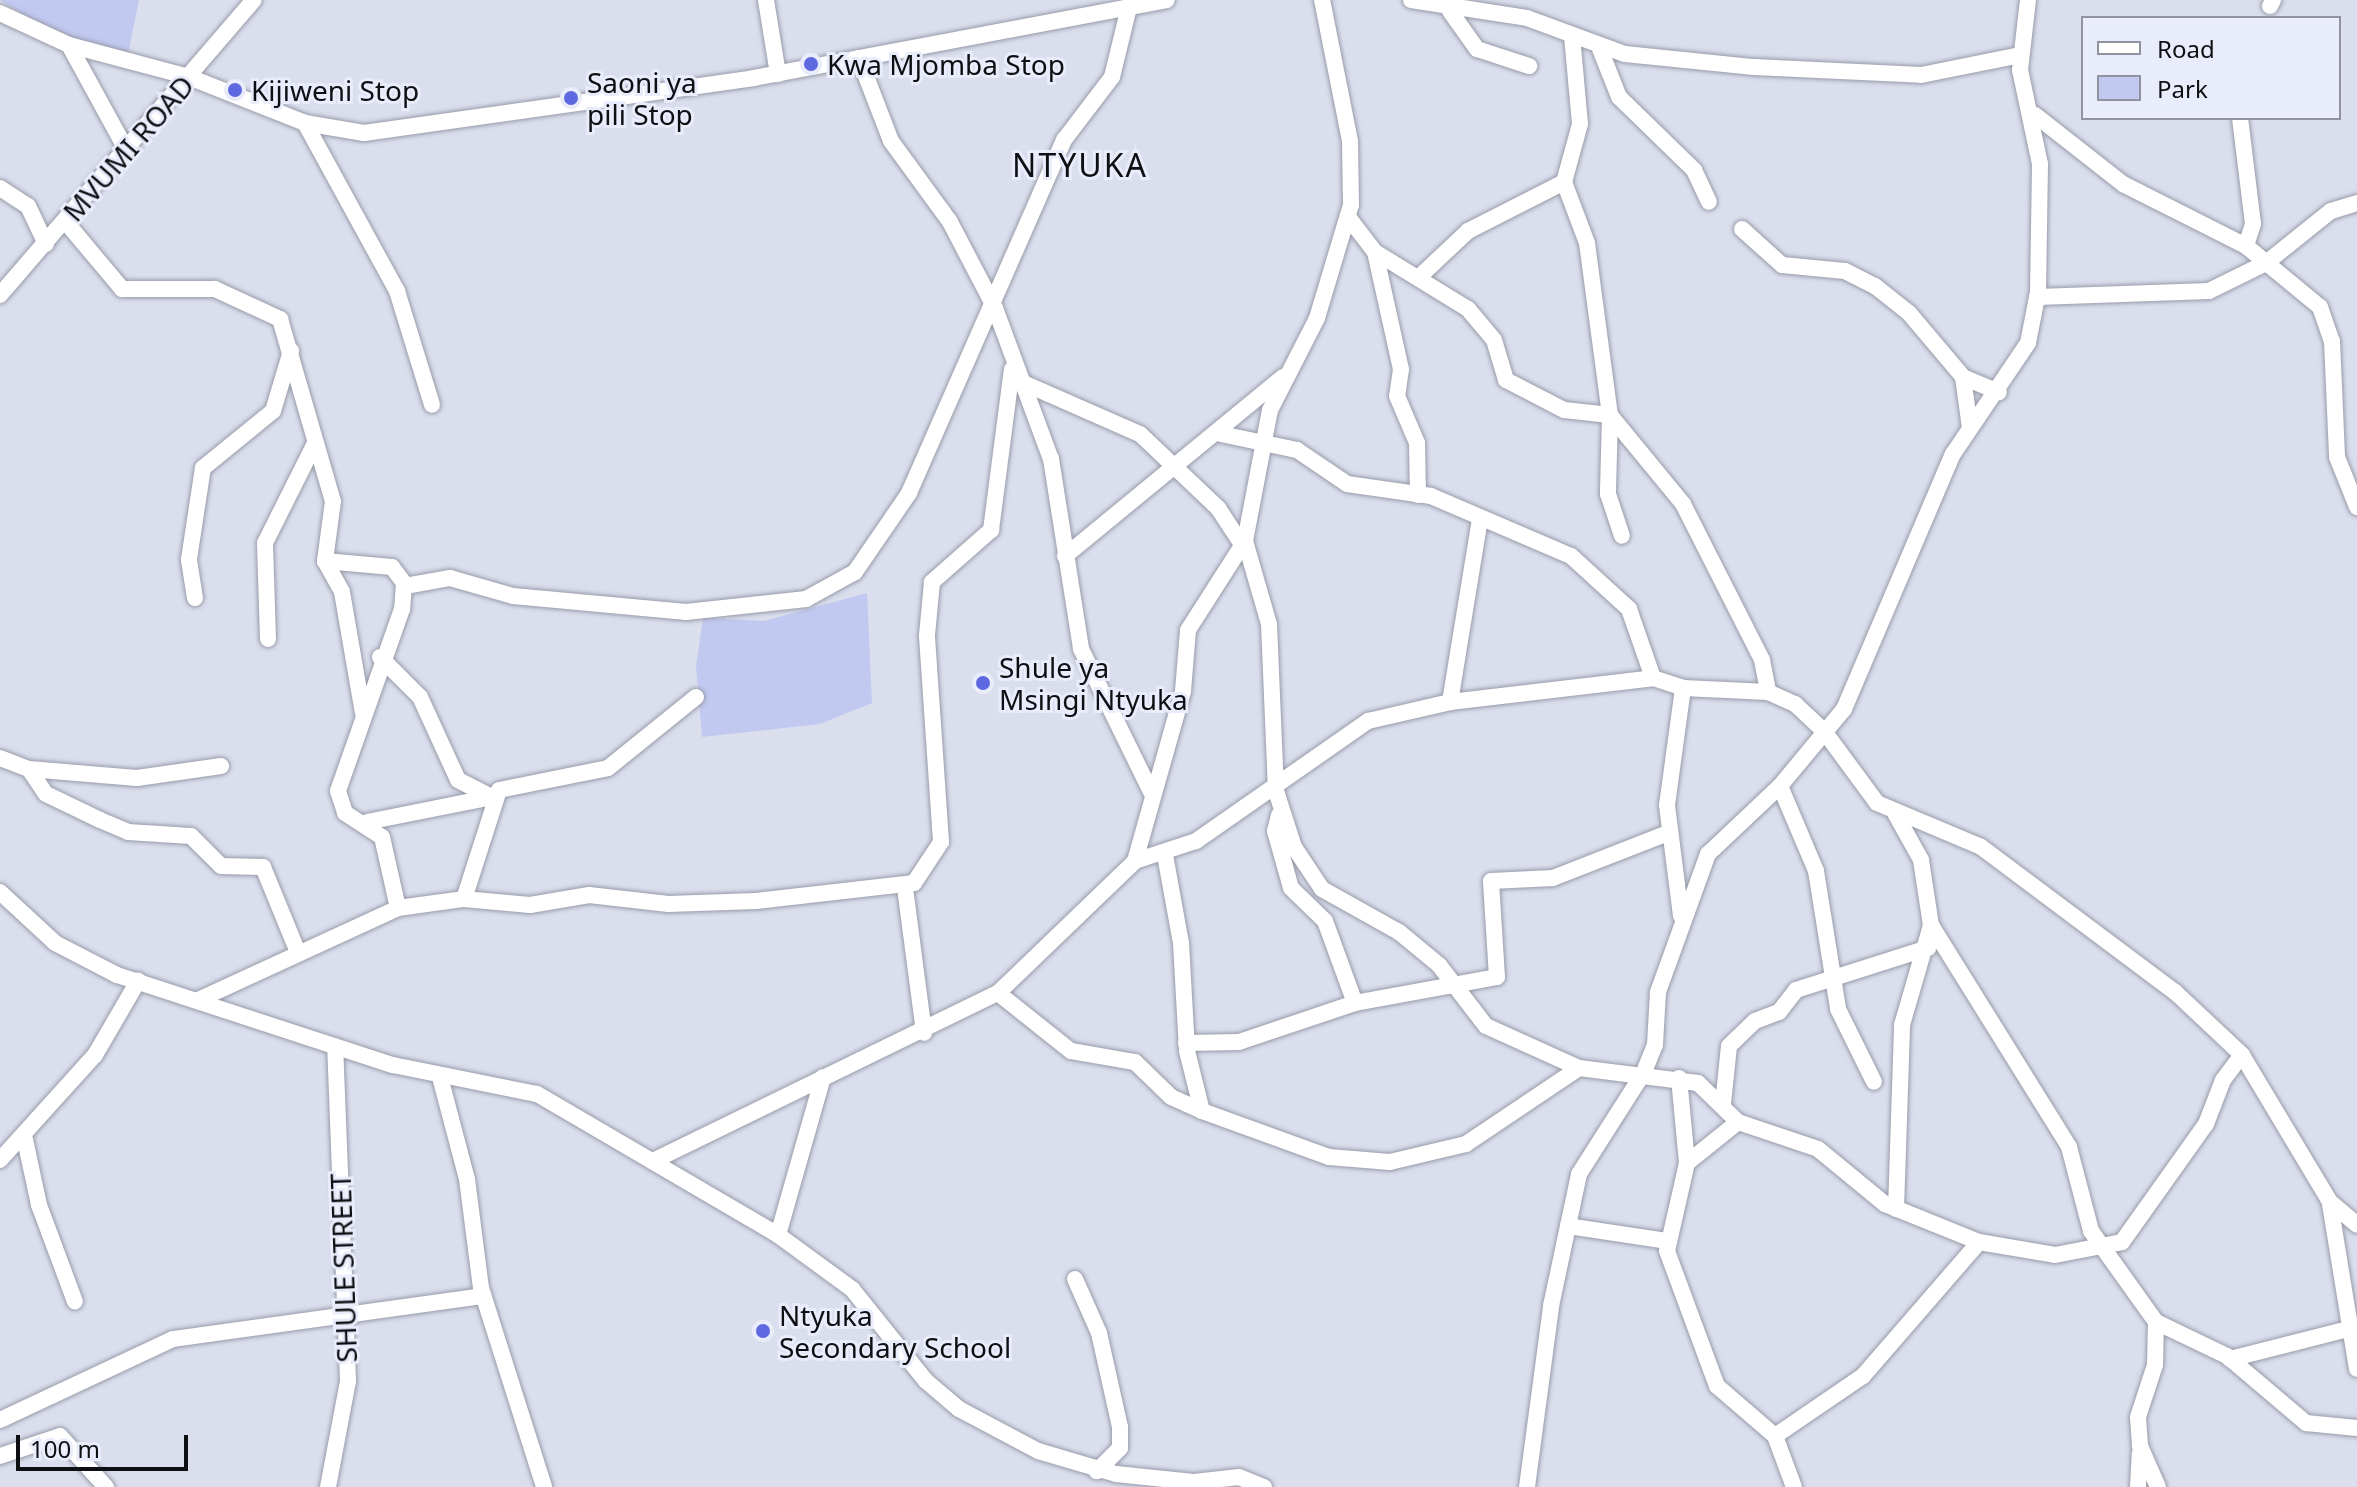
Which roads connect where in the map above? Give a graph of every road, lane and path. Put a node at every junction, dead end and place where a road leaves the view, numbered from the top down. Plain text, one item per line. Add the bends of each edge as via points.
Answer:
1 (254, 0) edge
2 (766, 0) edge
3 (1167, 0) edge
4 (1322, 0) edge
5 (1411, 0) edge
6 (2028, 0) edge
7 (1130, 3) junction
8 (1083, 6) edge
9 (1450, 11) junction
10 (0, 13) edge
11 (1572, 36) junction
12 (69, 45) junction
13 (1600, 49) junction
14 (2020, 55) junction
15 (859, 58) junction
16 (1529, 66) dead end
17 (778, 74) junction
18 (189, 77) junction
19 (2035, 115) junction
20 (2240, 120) edge
21 (305, 123) junction
22 (127, 151) junction
23 (1564, 182) junction
24 (0, 188) edge
25 (2355, 201) edge
26 (1709, 202) dead end
27 (1348, 217) junction
28 (65, 221) junction
29 (1742, 229) dead end
30 (46, 244) junction
31 (2246, 246) junction
32 (1375, 252) junction
33 (2266, 263) junction
34 (1418, 278) junction
35 (0, 295) edge
36 (2037, 297) junction
37 (995, 308) junction
38 (291, 351) junction
39 (1294, 367) junction
40 (1016, 375) junction
41 (1963, 377) junction
42 (1999, 392) junction
43 (432, 405) dead end
44 (1610, 415) junction
45 (1970, 428) junction
46 (1221, 434) junction
47 (1269, 443) junction
48 (314, 445) junction
49 (1177, 469) junction
50 (1418, 495) junction
51 (2357, 507) edge
52 (1480, 518) junction
53 (1622, 536) dead end
54 (1244, 544) junction
55 (1065, 556) junction
56 (325, 561) junction
57 (405, 586) junction
58 (195, 598) dead end
59 (268, 639) dead end
60 (380, 657) junction
61 (1653, 678) junction
62 (1683, 688) junction
63 (1768, 692) junction
64 (696, 697) dead end
65 (1450, 702) junction
66 (364, 715) junction
67 (1824, 731) junction
68 (0, 758) edge
69 (221, 766) dead end
70 (29, 769) junction
71 (1780, 786) junction
72 (1276, 791) junction
73 (1151, 792) junction
74 (492, 797) junction
75 (1280, 810) junction
76 (1895, 813) junction
77 (367, 822) junction
78 (1668, 833) junction
79 (1165, 855) junction
80 (1135, 861) junction
81 (905, 888) junction
82 (0, 892) edge
83 (464, 899) junction
84 (398, 908) junction
85 (1681, 916) junction
86 (1931, 925) junction
87 (1928, 948) junction
88 (297, 950) junction
89 (1834, 976) junction
90 (138, 981) junction
91 (1454, 985) junction
92 (998, 993) junction
93 (200, 999) junction
94 (1355, 1003) junction
95 (924, 1033) junction
96 (1186, 1043) junction
97 (335, 1046) junction
98 (2242, 1055) junction
99 (1579, 1068) junction
100 (1644, 1072) junction
101 (440, 1077) junction
102 (823, 1077) junction
103 (1679, 1078) junction
104 (1874, 1082) dead end
105 (1723, 1104) junction
106 (1202, 1111) junction
107 (1738, 1122) junction
108 (24, 1135) junction
109 (0, 1160) edge
110 (653, 1161) junction
111 (1687, 1163) junction
112 (2330, 1202) junction
113 (1896, 1209) junction
114 (2357, 1225) edge
115 (1568, 1226) junction
116 (778, 1235) junction
117 (1667, 1241) junction
118 (1979, 1242) junction
119 (2107, 1248) junction
120 (1075, 1279) dead end
121 (483, 1296) junction
122 (75, 1302) dead end
123 (345, 1319) junction
124 (2156, 1322) junction
125 (2348, 1329) junction
126 (2230, 1359) junction
127 (2357, 1369) edge
128 (0, 1420) edge
129 (2357, 1428) edge
130 (1775, 1436) junction
131 (2140, 1446) junction
132 (0, 1456) edge
133 (1097, 1471) junction
134 (106, 1487) edge
135 (328, 1487) edge
136 (544, 1487) edge
137 (1264, 1487) edge
138 (1527, 1487) edge
139 (1794, 1487) edge
140 (2138, 1487) edge
141 (2158, 1487) edge

1 - 18 street, MVUMI ROAD
2 - 17 street
3 - 7 street
4 - 27 street via 1351,151
5 - 9 street
6 - 14 street
7 - 8 street
7 - 37 street via 1112,77 1064,140
8 - 15 street
9 - 11 street via 1527,18
9 - 16 street via 1477,49
10 - 12 street
11 - 13 street
11 - 23 street via 1580,124
12 - 18 street
12 - 22 street
13 - 14 street via 1754,67 1915,75
13 - 26 street via 1619,97 1689,163
14 - 19 street
15 - 17 street
15 - 37 street via 891,141 950,222
17 - 21 street via 386,132
18 - 21 street
18 - 22 street, MVUMI ROAD
19 - 31 street via 2123,184
19 - 36 street
20 - 31 street via 2253,224
21 - 43 street via 397,291
22 - 28 street, MVUMI ROAD
23 - 34 street via 1468,231
23 - 44 street via 1587,243
24 - 30 street via 28,206
25 - 33 street via 2296,233
27 - 32 street
27 - 39 street
28 - 30 street, MVUMI ROAD
28 - 38 street via 122,289 215,289 278,317
29 - 41 street via 1782,265 1845,271 1875,286 1909,313
30 - 35 street, MVUMI ROAD
31 - 33 street
32 - 34 street
32 - 50 street via 1401,369 1397,396 1417,443
33 - 36 street via 2209,291
33 - 51 street via 2305,289 2327,320 2337,457
34 - 44 street via 1484,325 1501,372 1516,387 1564,410
36 - 42 street via 2028,343
37 - 40 street
37 - 57 street via 901,509 870,557 829,592 725,611 653,612 513,596 450,578
38 - 48 street
38 - 58 street via 273,411 203,468 189,559
39 - 46 street
39 - 47 street via 1270,410
40 - 49 street via 1140,434
40 - 55 street via 1051,459
40 - 81 street via 991,530 932,582 927,635 941,842
41 - 42 street
41 - 45 street
42 - 45 street
44 - 53 street via 1608,494
44 - 63 street via 1683,504 1762,660
45 - 67 street via 1844,709
46 - 47 street
46 - 49 street
47 - 50 street via 1297,450 1347,484
47 - 54 street
48 - 56 street via 335,513 323,543
48 - 59 street via 265,543
49 - 54 street
49 - 55 street
50 - 52 street
52 - 61 street via 1586,566 1629,609
52 - 65 street
54 - 72 street via 1269,624
54 - 73 street via 1188,630 1183,691
55 - 73 street via 1081,649
56 - 57 street via 392,567
56 - 66 street via 342,592
57 - 60 street
60 - 66 street
60 - 74 street via 420,697 458,780
61 - 62 street
61 - 65 street
62 - 63 street
62 - 78 street
63 - 67 street
64 - 74 street via 608,768 514,786
65 - 72 street via 1368,721
66 - 77 street via 338,791 345,813
67 - 71 street
67 - 76 street via 1857,784
68 - 70 street
69 - 70 street via 155,778
70 - 88 street via 46,794 128,832 191,836 221,866 263,867
71 - 85 street via 1716,841
71 - 89 street via 1816,871 1819,923
72 - 75 street
72 - 79 street
73 - 80 street
74 - 77 street
74 - 83 street
75 - 91 street via 1314,881 1399,932
75 - 94 street via 1275,831 1291,888 1325,921
76 - 86 street via 1921,860
76 - 98 street via 1981,847 2175,992
77 - 84 street via 389,850
78 - 85 street
78 - 91 street via 1553,878 1491,881 1497,977
79 - 80 street
79 - 96 street via 1177,911
80 - 92 street
81 - 83 street via 724,902
81 - 95 street
82 - 90 street via 55,943
83 - 84 street
84 - 88 street
85 - 100 street
86 - 87 street
86 - 119 street via 2069,1147 2090,1228
87 - 89 street
87 - 113 street via 1902,1025
88 - 93 street
89 - 104 street via 1838,1009
89 - 105 street via 1796,990 1779,1012 1755,1021 1730,1044
90 - 93 street
90 - 108 street via 95,1055
91 - 94 street
91 - 99 street via 1486,1026
92 - 95 street
92 - 106 street via 1071,1051 1135,1062 1171,1097
93 - 97 street
94 - 96 street via 1239,1042
95 - 102 street
96 - 106 street
97 - 101 street
97 - 123 street, SHULE STREET
98 - 112 street
98 - 119 street via 2197,1137 2131,1231
99 - 100 street
99 - 106 street via 1466,1144 1390,1162 1329,1157
100 - 103 street
100 - 115 street via 1592,1145
101 - 110 street via 537,1094
101 - 121 street via 467,1179
102 - 110 street
102 - 116 street
103 - 105 street
103 - 111 street
105 - 107 street
107 - 111 street
107 - 113 street via 1818,1149
108 - 109 street
108 - 122 street via 39,1205
110 - 116 street
111 - 117 street
112 - 114 street
112 - 125 street
113 - 118 street
115 - 117 street
115 - 138 street
116 - 133 street via 852,1289 926,1381 959,1409 1038,1451
117 - 130 street via 1717,1386
118 - 119 street via 2055,1255
118 - 130 street via 1863,1376
119 - 124 street
120 - 133 street via 1099,1333 1120,1427 1120,1448
121 - 123 street
121 - 136 street
123 - 128 street via 317,1314 173,1339 90,1371
123 - 135 street, SHULE STREET via 348,1381
124 - 126 street
124 - 131 street via 2155,1365 2139,1404
125 - 126 street
125 - 127 street
126 - 129 street via 2306,1423
130 - 139 street
131 - 140 street
131 - 141 street
132 - 134 street via 60,1436
133 - 137 street via 1194,1482 1239,1477

